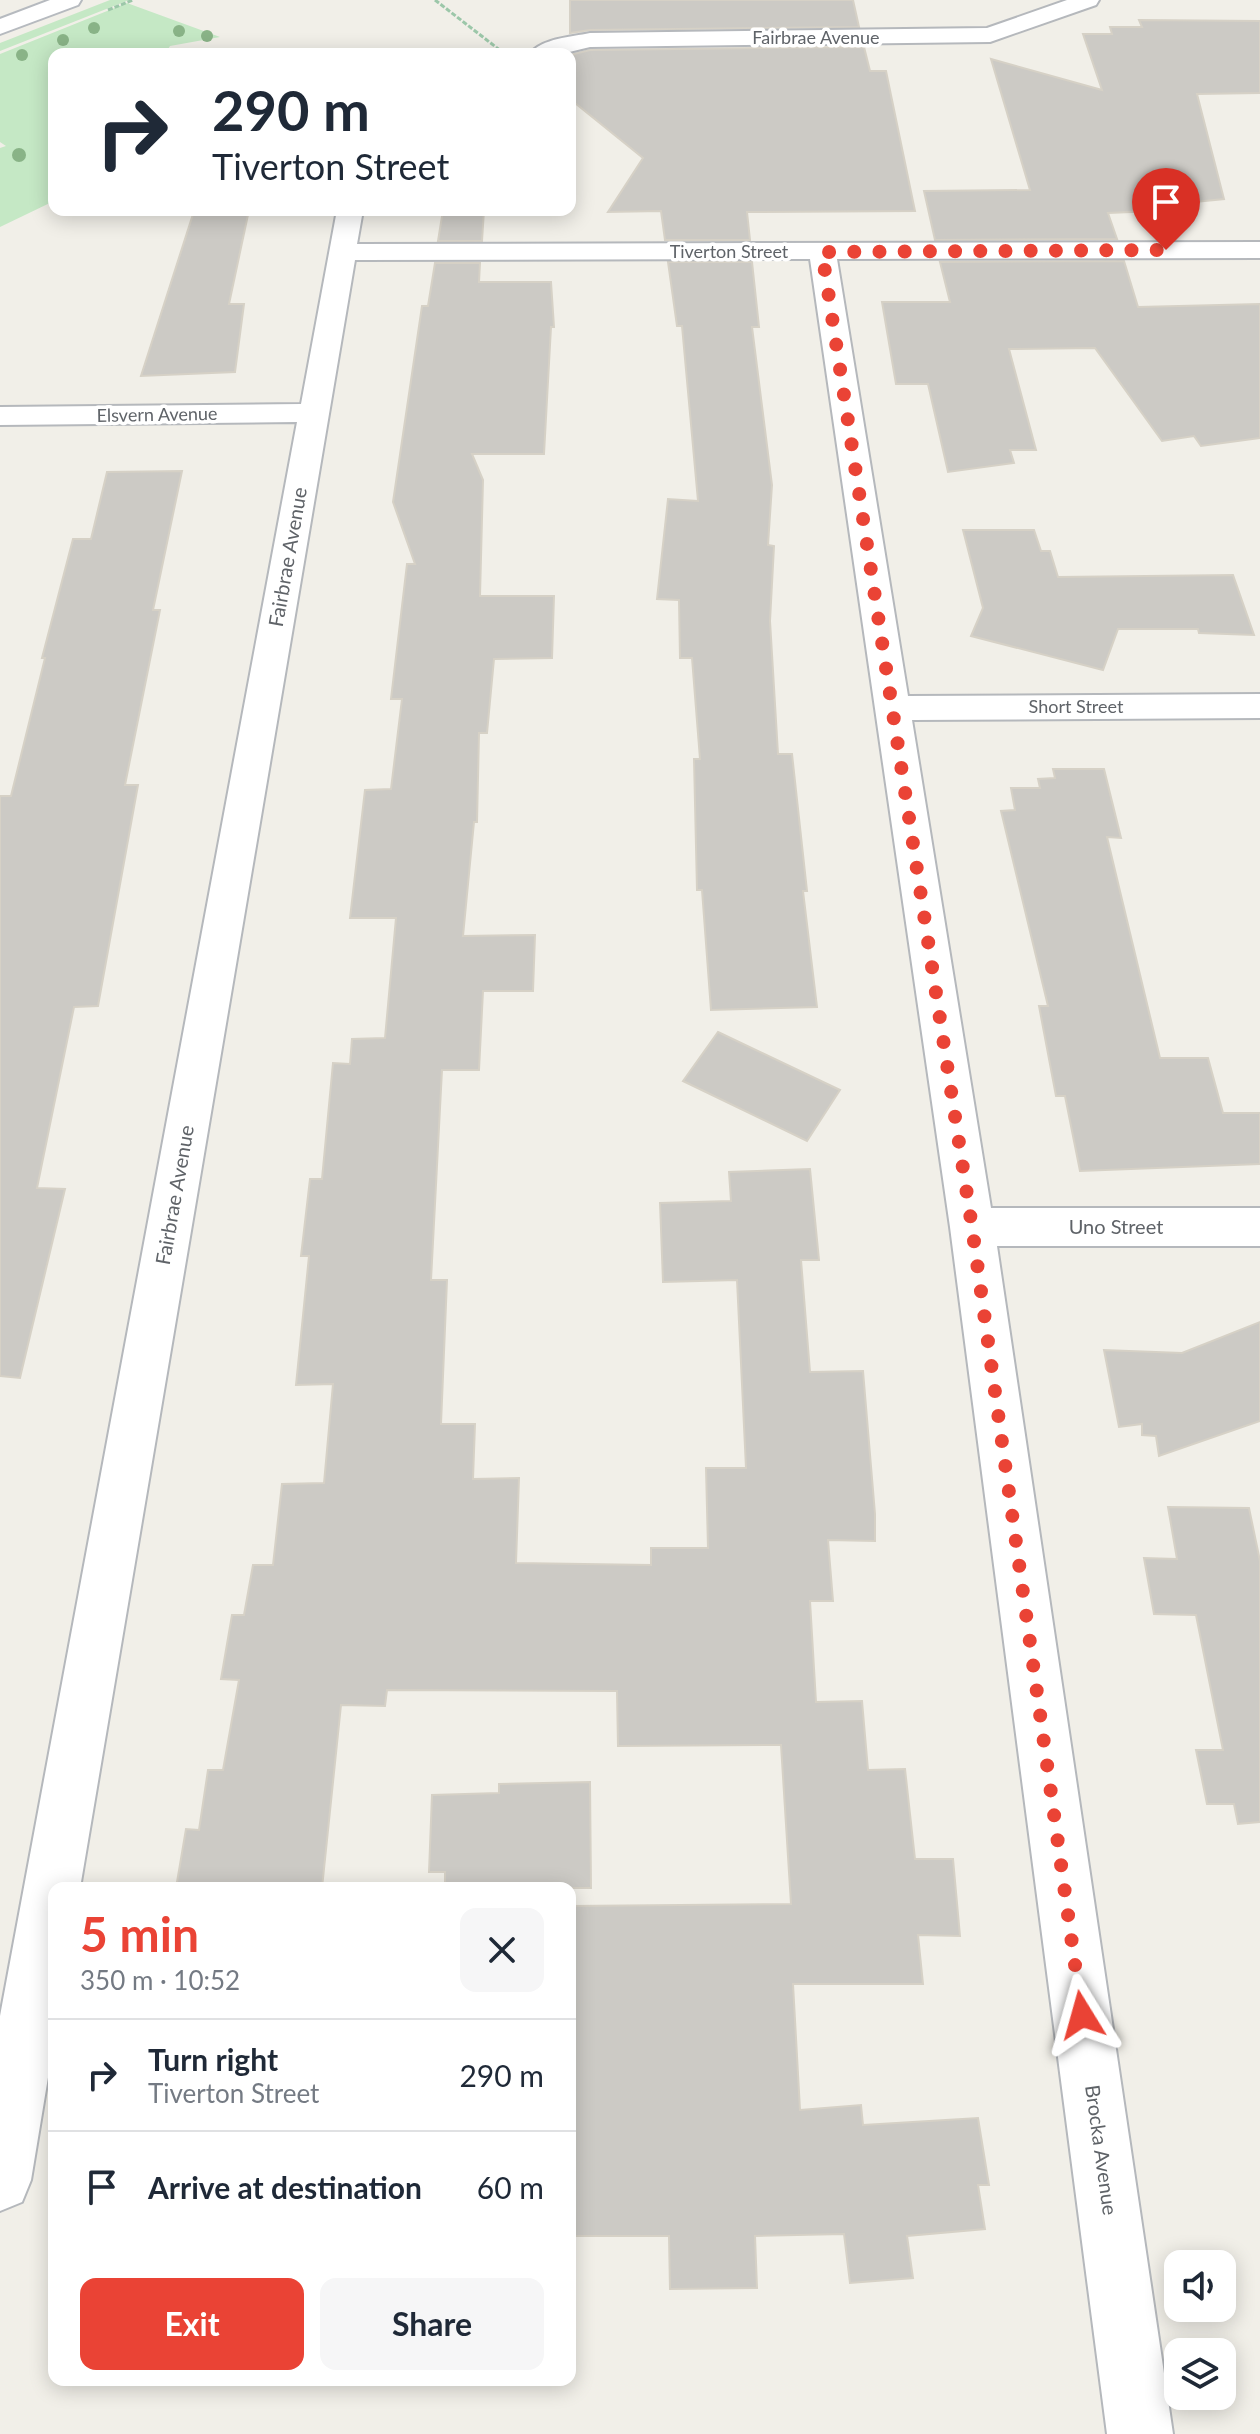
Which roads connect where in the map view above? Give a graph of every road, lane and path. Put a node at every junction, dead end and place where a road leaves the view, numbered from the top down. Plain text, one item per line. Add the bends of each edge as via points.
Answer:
1 (70, 0) edge
2 (435, 0) edge
3 (1088, 0) edge
4 (0, 27) edge
5 (497, 48) edge
6 (557, 48) edge
7 (349, 216) edge
8 (1260, 250) edge
9 (343, 252) junction
10 (822, 252) junction
11 (314, 413) junction
12 (0, 416) edge
13 (1260, 706) edge
14 (891, 708) junction
15 (972, 1227) junction
16 (1260, 1227) edge
17 (53, 1882) edge
18 (48, 1910) edge
19 (0, 2180) edge
20 (1140, 2434) edge

1 - 4 street
2 - 5 path
3 - 6 street, Fairbrae Avenue via 990,35 590,40
7 - 9 street, Fairbrae Avenue
8 - 10 street, Tiverton Street
9 - 10 street, Tiverton Street
9 - 11 street, Fairbrae Avenue
10 - 14 street, Brocka Avenue
11 - 12 street, Elsvern Avenue
11 - 17 street, Fairbrae Avenue
13 - 14 street, Short Street
14 - 15 street, Brocka Avenue
15 - 16 street, Uno Street
15 - 20 street, Brocka Avenue
18 - 19 street, Fairbrae Avenue

